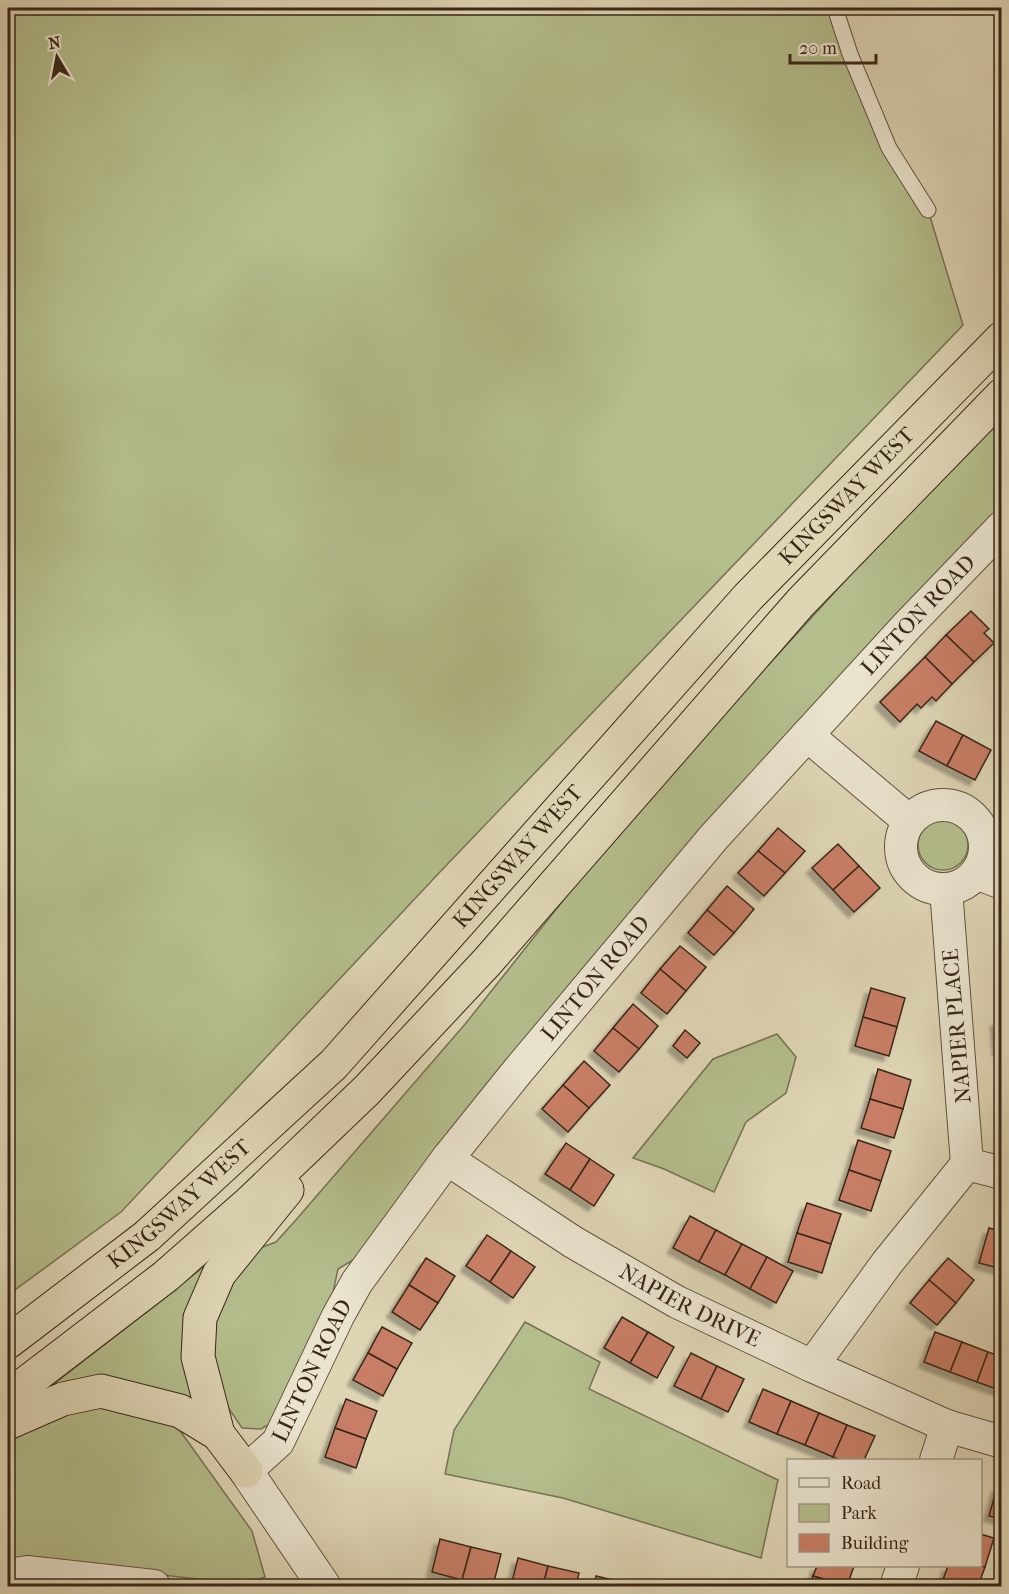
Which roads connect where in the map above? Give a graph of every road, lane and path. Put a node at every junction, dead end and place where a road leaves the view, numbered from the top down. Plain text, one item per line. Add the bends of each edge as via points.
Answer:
1 (837, 8) edge
2 (928, 210) dead end
3 (1002, 338) edge
4 (1002, 395) edge
5 (1002, 527) edge
6 (807, 735) junction
7 (909, 821) junction
8 (989, 878) edge
9 (946, 889) junction
10 (367, 1090) junction
11 (447, 1159) junction
12 (967, 1164) junction
13 (1002, 1173) edge
14 (8, 1342) edge
15 (812, 1366) junction
16 (8, 1397) edge
17 (8, 1423) edge
18 (947, 1426) junction
19 (218, 1434) junction
20 (1002, 1442) edge
21 (937, 1459) edge
22 (246, 1471) junction
23 (903, 1567) edge
24 (8, 1575) edge
25 (154, 1587) edge
26 (324, 1587) edge
27 (896, 1587) edge

1 - 2 lane via 850,54 889,148
3 - 14 highway, KINGSWAY WEST via 748,597 334,1064 147,1236
4 - 10 highway, KINGSWAY WEST via 801,602 487,962
5 - 6 street, LINTON ROAD
6 - 7 street
6 - 11 street, LINTON ROAD via 714,837
7 - 8 street via 922,810 937,805 954,806 969,813 980,826 985,842
7 - 9 street via 900,847 909,873 926,885
8 - 9 street
9 - 12 street, NAPIER PLACE
10 - 16 highway, KINGSWAY WEST via 166,1276
10 - 19 highway via 219,1274 200,1318 198,1357
11 - 15 street, NAPIER DRIVE via 573,1242 677,1302
11 - 22 street, LINTON ROAD via 357,1282 278,1442
12 - 13 street
12 - 15 street via 887,1263
15 - 18 street, NAPIER DRIVE
17 - 19 highway via 63,1399 101,1391 180,1412
18 - 20 street, NAPIER DRIVE
18 - 21 street
19 - 22 highway
22 - 26 street
23 - 27 street
24 - 25 street via 27,1572

